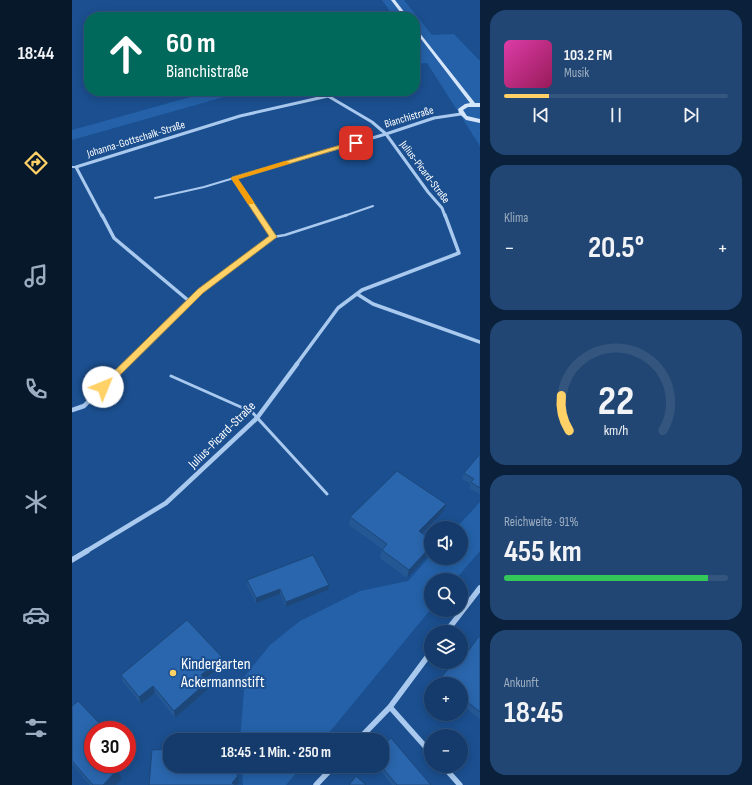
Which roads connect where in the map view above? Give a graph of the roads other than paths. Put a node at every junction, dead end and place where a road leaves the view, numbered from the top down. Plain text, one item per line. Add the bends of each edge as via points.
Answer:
1 (392, 0) edge
2 (402, 12) edge
3 (420, 34) edge
4 (328, 96) joint
5 (474, 104) junction
6 (480, 105) edge
7 (461, 114) junction
8 (480, 121) edge
9 (386, 134) junction
10 (74, 167) edge
11 (234, 178) junction
12 (155, 198) dead end
13 (373, 206) dead end
14 (273, 237) junction
15 (357, 294) junction
16 (189, 301) junction
17 (480, 342) edge
18 (171, 376) dead end
19 (72, 410) edge
20 (256, 418) junction
21 (327, 494) dead end
22 (72, 560) edge
23 (480, 588) edge
24 (451, 625) edge
25 (424, 661) edge
26 (390, 707) junction
27 (365, 733) edge
28 (424, 745) edge
29 (327, 773) edge
30 (449, 773) edge
31 (316, 785) edge
32 (460, 785) edge

1 - 2 street
3 - 5 street
4 - 9 street via 372,122
4 - 10 street, Johanna-Gottschalk-Straße via 240,116
5 - 6 street
5 - 7 street via 462,108
7 - 8 street via 471,120
7 - 9 street, Bianchistraße via 434,118
9 - 11 street, Bianchistraße
9 - 15 street, Julius-Picard-Straße via 442,208 459,253
10 - 16 street, Johanna-Gottschalk-Straße via 114,238
11 - 12 lane
11 - 14 street
13 - 14 lane via 285,236
14 - 16 street
15 - 17 street via 373,304
15 - 20 street, Julius-Picard-Straße via 338,308
16 - 19 street via 84,406
18 - 20 lane via 252,412
20 - 21 lane
20 - 22 street, Julius-Picard-Straße via 166,503
23 - 24 street
25 - 26 street
26 - 27 street
26 - 28 street
29 - 31 street
30 - 32 street

